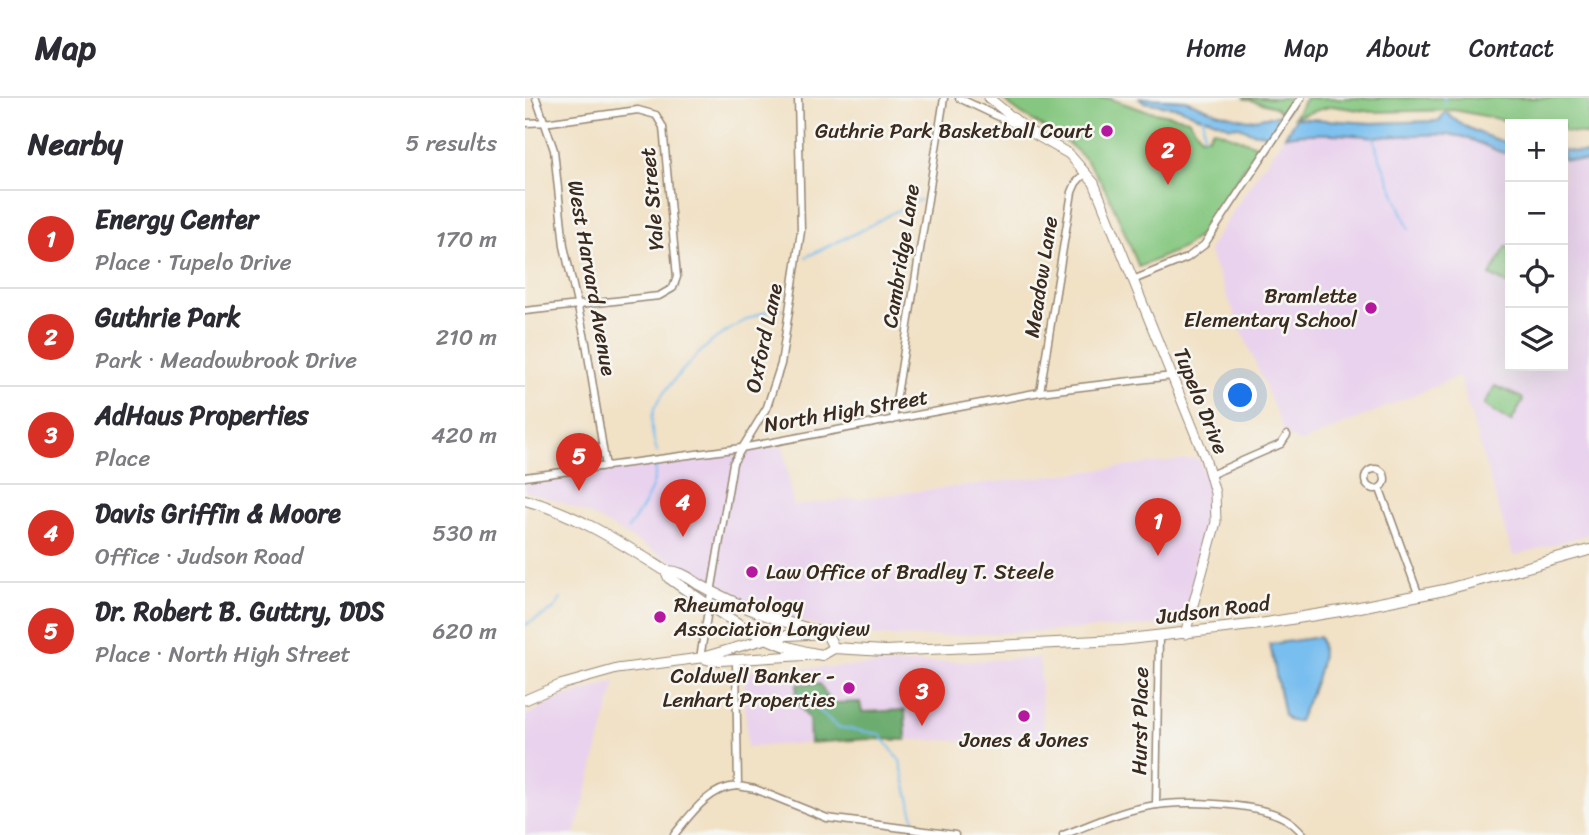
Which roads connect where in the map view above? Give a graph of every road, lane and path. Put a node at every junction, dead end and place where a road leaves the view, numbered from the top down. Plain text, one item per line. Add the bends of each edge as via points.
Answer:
1 (536, 98) edge
2 (798, 98) edge
3 (944, 98) edge
4 (958, 98) edge
5 (989, 98) edge
6 (1301, 98) edge
7 (544, 121) junction
8 (525, 123) edge
9 (1029, 131) junction
10 (1086, 172) junction
11 (1133, 281) junction
12 (576, 305) junction
13 (525, 311) edge
14 (1172, 376) junction
15 (1040, 392) junction
16 (893, 420) junction
17 (1287, 435) dead end
18 (741, 448) junction
19 (606, 467) junction
20 (1210, 475) junction
21 (525, 477) edge
22 (1380, 489) dead end
23 (525, 500) edge
24 (1589, 550) edge
25 (666, 571) junction
26 (712, 591) junction
27 (1419, 596) junction
28 (708, 605) junction
29 (827, 634) junction
30 (1185, 634) junction
31 (1159, 637) junction
32 (764, 639) junction
33 (834, 648) junction
34 (822, 655) junction
35 (700, 658) junction
36 (736, 661) junction
37 (525, 700) edge
38 (738, 786) junction
39 (1156, 805) junction
40 (897, 826) junction
41 (674, 835) edge
42 (896, 835) edge
43 (955, 835) edge
44 (1063, 835) edge
45 (1304, 835) edge

1 - 7 street, West Harvard Avenue
2 - 18 street, Oxford Lane via 801,237 783,352 767,407
3 - 16 street, Cambridge Lane
4 - 9 street, Tupelo Drive
5 - 9 street
6 - 11 street via 1204,245 1187,258
7 - 8 street
7 - 12 street, West Harvard Avenue via 554,150 564,246
7 - 12 street, Yale Street via 634,110 650,112 662,124 677,273 673,288 657,297
9 - 10 street, Tupelo Drive via 1069,154
10 - 11 street, Tupelo Drive via 1102,200
10 - 15 street, Meadow Lane via 1072,192
11 - 14 street, Tupelo Drive
12 - 13 street
12 - 19 street, West Harvard Avenue
14 - 15 street, North High Street
14 - 20 street, Tupelo Drive
15 - 16 street, North High Street
16 - 18 street, North High Street
17 - 20 street via 1281,444
18 - 19 street, North High Street
18 - 26 street, Oxford Lane via 733,463
19 - 21 street, North High Street
20 - 30 street, Tupelo Drive via 1216,528
22 - 27 street
23 - 25 main road via 579,520
24 - 27 main road, Judson Road
25 - 26 main road via 675,570
25 - 28 main road via 669,578
26 - 28 street, Oxford Lane
26 - 29 main road via 767,616
27 - 30 main road, Judson Road
28 - 32 main road
28 - 35 street, Oxford Lane
29 - 32 street
29 - 33 main road
30 - 31 main road, Judson Road
31 - 33 main road, Judson Road via 937,649
31 - 39 street, Hurst Place
32 - 34 main road
32 - 35 street
33 - 34 main road
34 - 36 street
35 - 36 street
35 - 37 street via 617,668
36 - 38 street
38 - 40 street via 827,818
38 - 41 street via 714,792
39 - 44 street
39 - 45 street via 1266,811 1291,821
40 - 42 street
40 - 43 street

